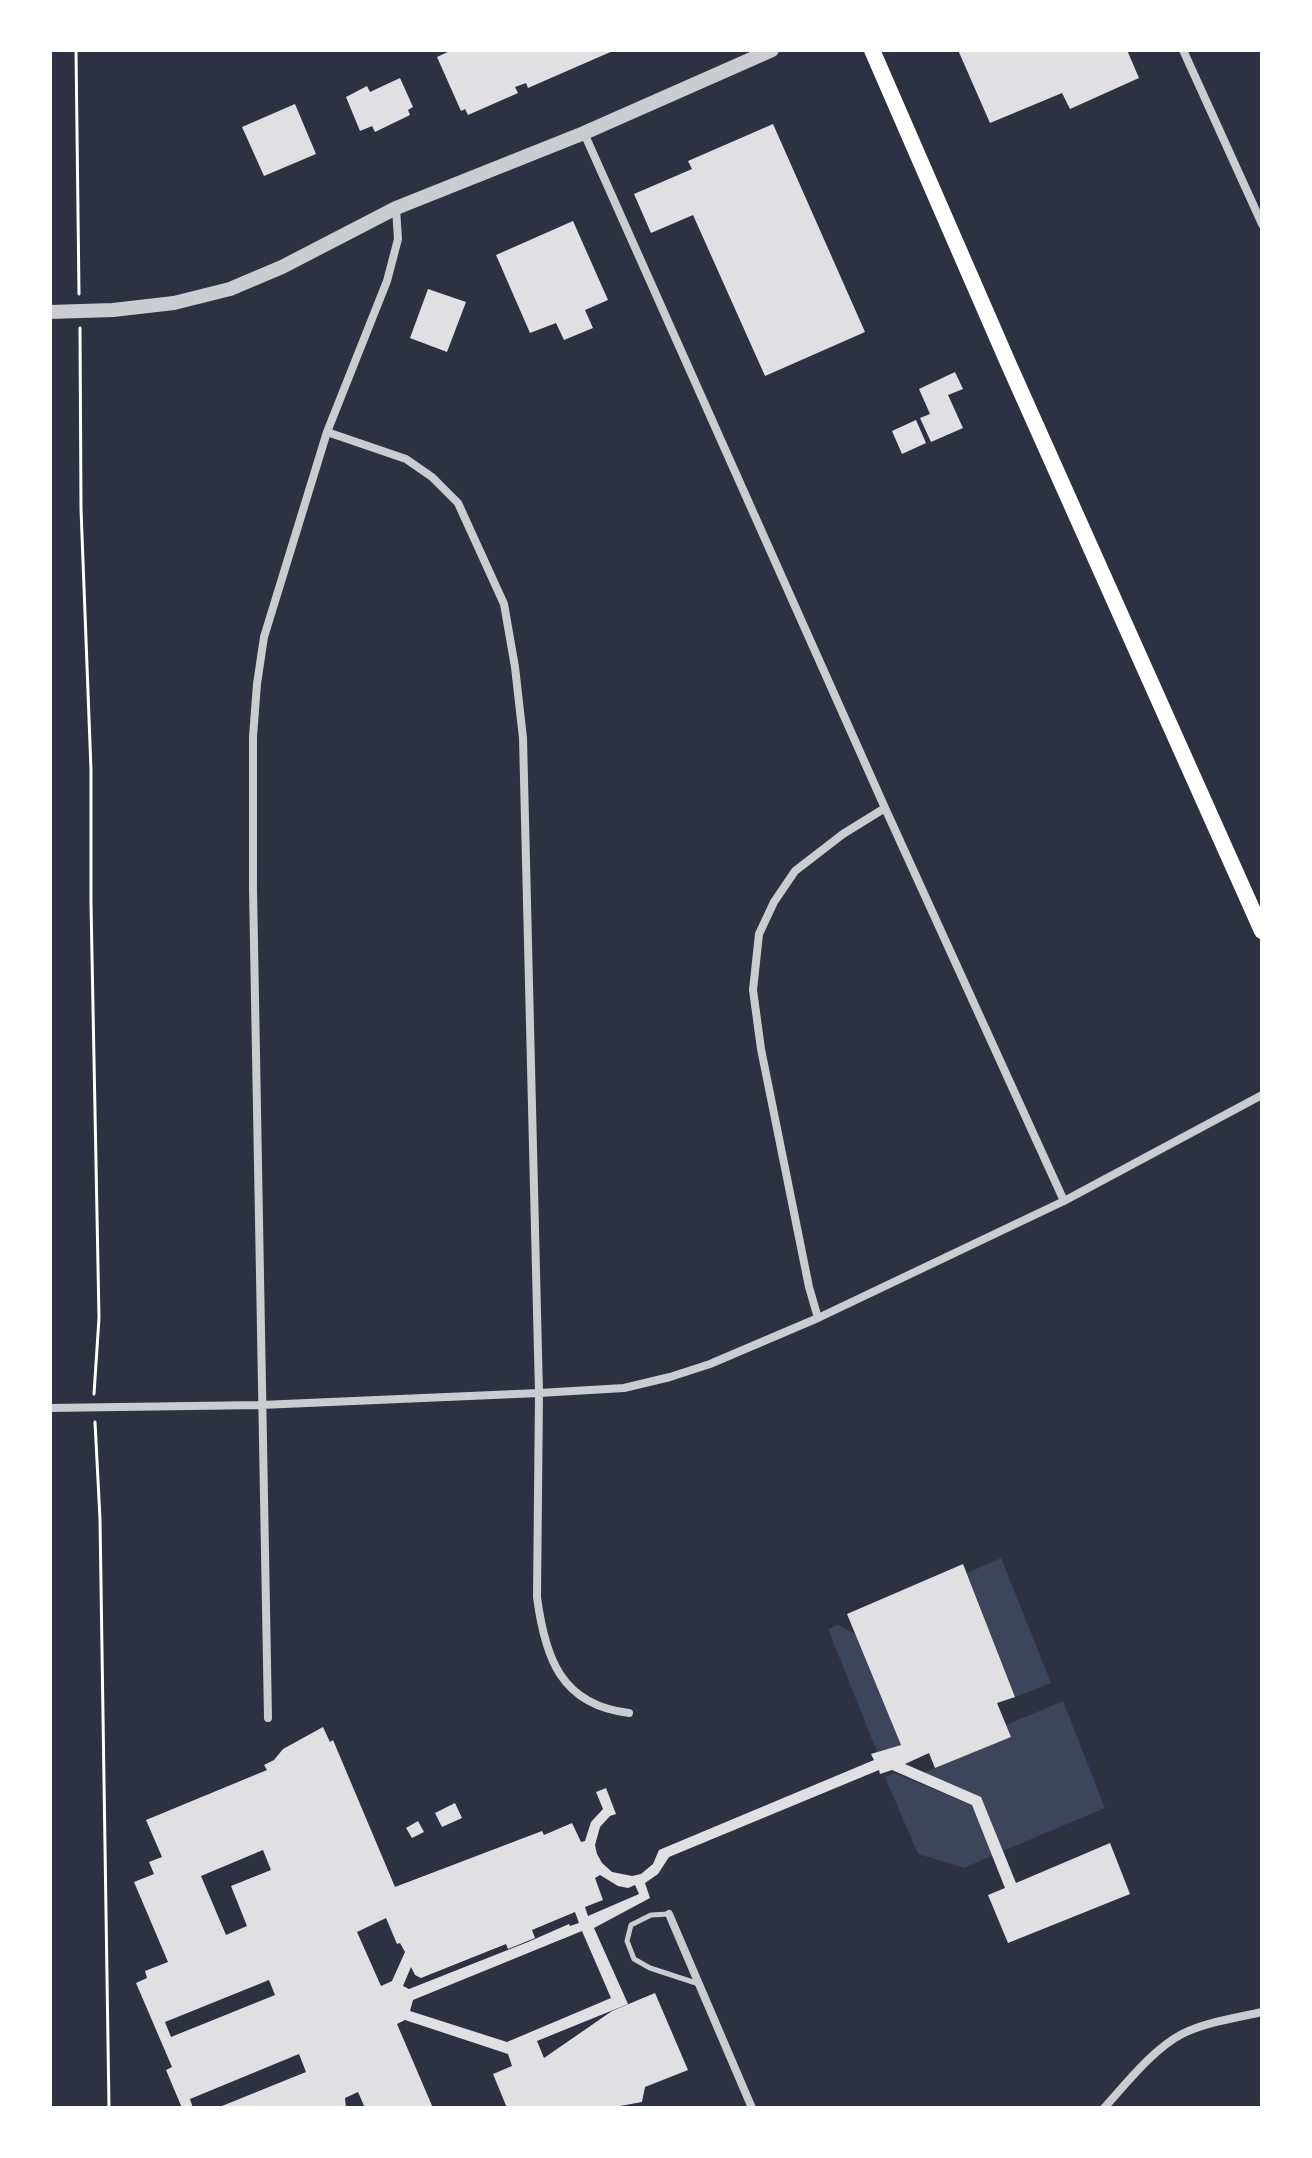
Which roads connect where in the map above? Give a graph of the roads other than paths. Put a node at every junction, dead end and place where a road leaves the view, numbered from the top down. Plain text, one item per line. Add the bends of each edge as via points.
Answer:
1 (772, 50) edge
2 (872, 50) edge
3 (1183, 50) edge
4 (584, 133) junction
5 (396, 208) junction
6 (1262, 224) edge
7 (50, 312) edge
8 (327, 432) junction
9 (885, 808) junction
10 (1262, 931) edge
11 (1262, 1095) edge
12 (1064, 1201) junction
13 (818, 1318) junction
14 (539, 1393) junction
15 (261, 1405) junction
16 (50, 1408) edge
17 (629, 1713) dead end
18 (268, 1718) dead end
19 (669, 1914) joint
20 (699, 1984) junction
21 (1262, 2012) edge
22 (752, 2108) edge
23 (1104, 2108) edge

1 - 4 street
2 - 10 main road
3 - 6 street
4 - 5 street
4 - 9 street
5 - 7 street via 282,267 207,296 113,310
5 - 8 street via 398,239 387,281
8 - 14 street via 406,459 432,477 458,503 504,604 523,738
8 - 15 street via 264,637 253,737
9 - 12 street
9 - 13 street via 795,871 759,934 753,990 761,1049
11 - 12 street
12 - 13 street
13 - 14 street via 670,1377 624,1388
14 - 15 street
14 - 17 street via 537,1571 548,1653 566,1685 591,1704
15 - 16 street
15 - 18 street
19 - 20 street
19 - 20 lane via 651,1915 631,1925 627,1941 634,1959
20 - 22 street
21 - 23 street via 1181,2034

